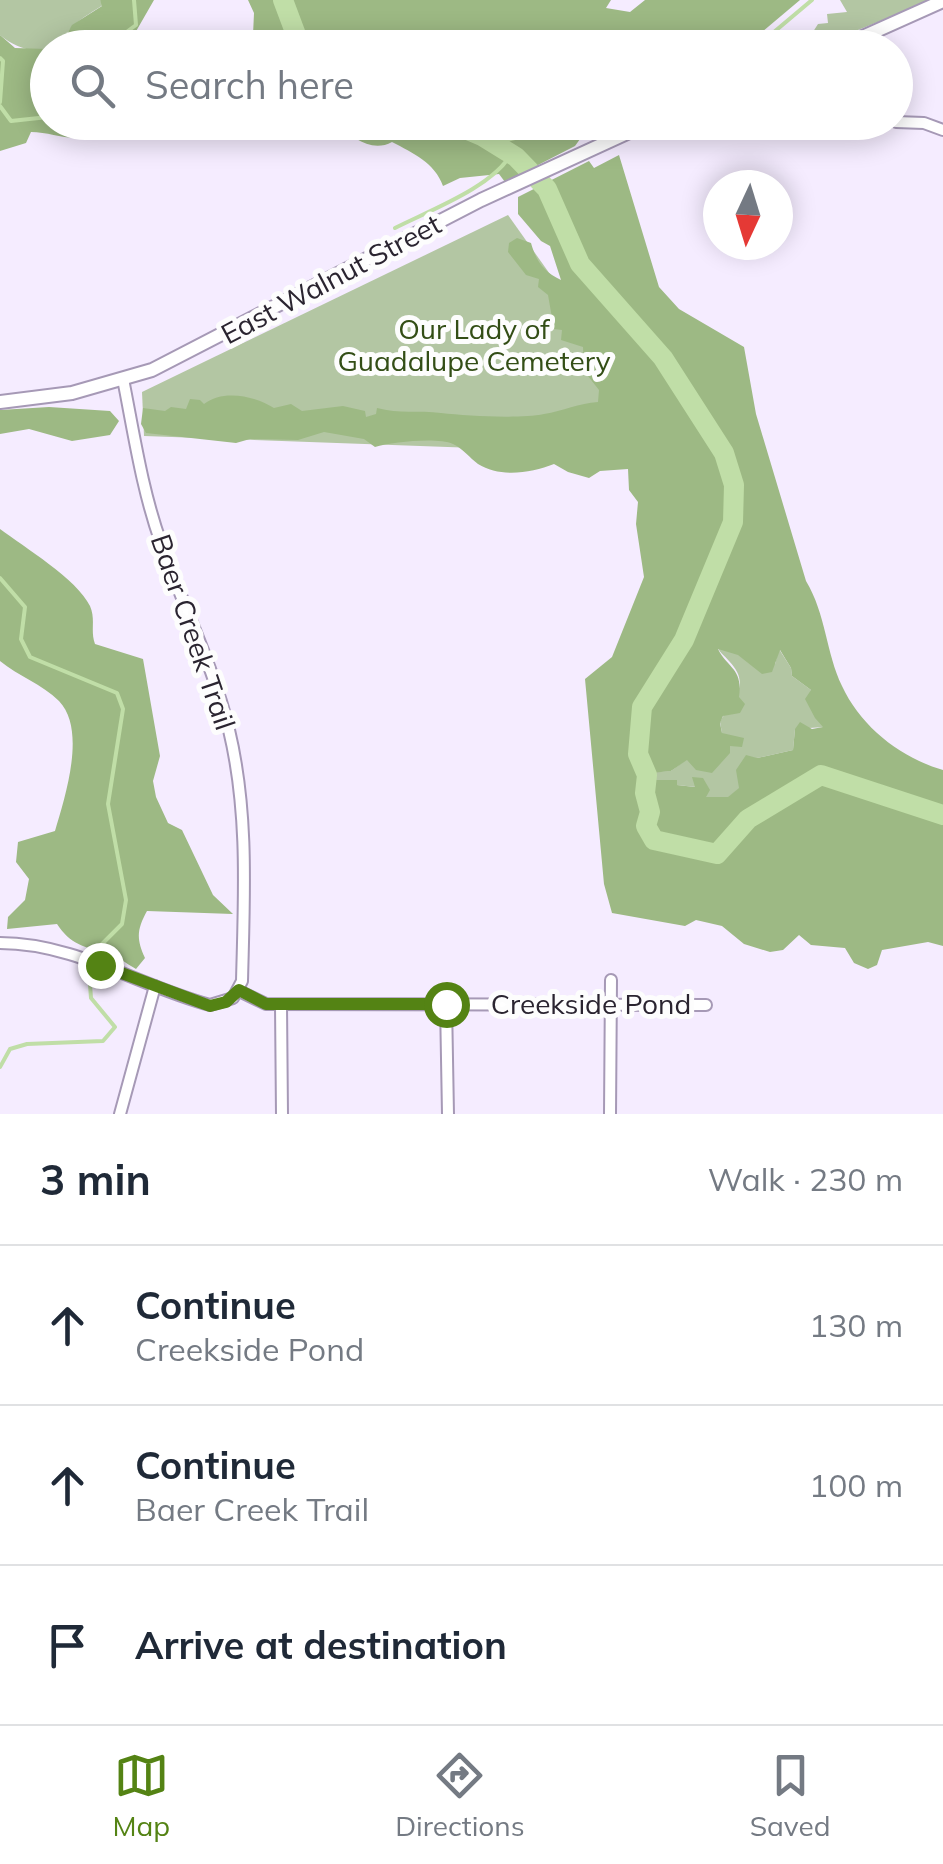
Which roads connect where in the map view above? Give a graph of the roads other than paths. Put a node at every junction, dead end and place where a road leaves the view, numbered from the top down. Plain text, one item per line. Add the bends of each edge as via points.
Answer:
1 (943, 2) edge
2 (880, 30) edge
3 (913, 123) edge
4 (943, 130) edge
5 (612, 140) edge
6 (123, 380) junction
7 (0, 402) edge
8 (0, 943) edge
9 (611, 980) dead end
10 (155, 986) junction
11 (239, 990) junction
12 (611, 1002) junction
13 (446, 1004) junction
14 (282, 1005) junction
15 (706, 1005) dead end
16 (120, 1114) edge
17 (282, 1114) edge
18 (448, 1114) edge
19 (610, 1114) edge

1 - 2 street
3 - 4 street
5 - 6 street, East Walnut Street
6 - 7 street, East Walnut Street
6 - 11 street, Baer Creek Trail via 147,499 212,672 232,747 245,862
8 - 10 street via 52,949
9 - 12 street
10 - 11 street via 210,1006
10 - 16 street
11 - 14 street, Creekside Pond via 258,1002
12 - 13 street, Creekside Pond
12 - 15 street, Creekside Pond
12 - 19 street
13 - 14 street, Creekside Pond
13 - 18 street
14 - 17 street

